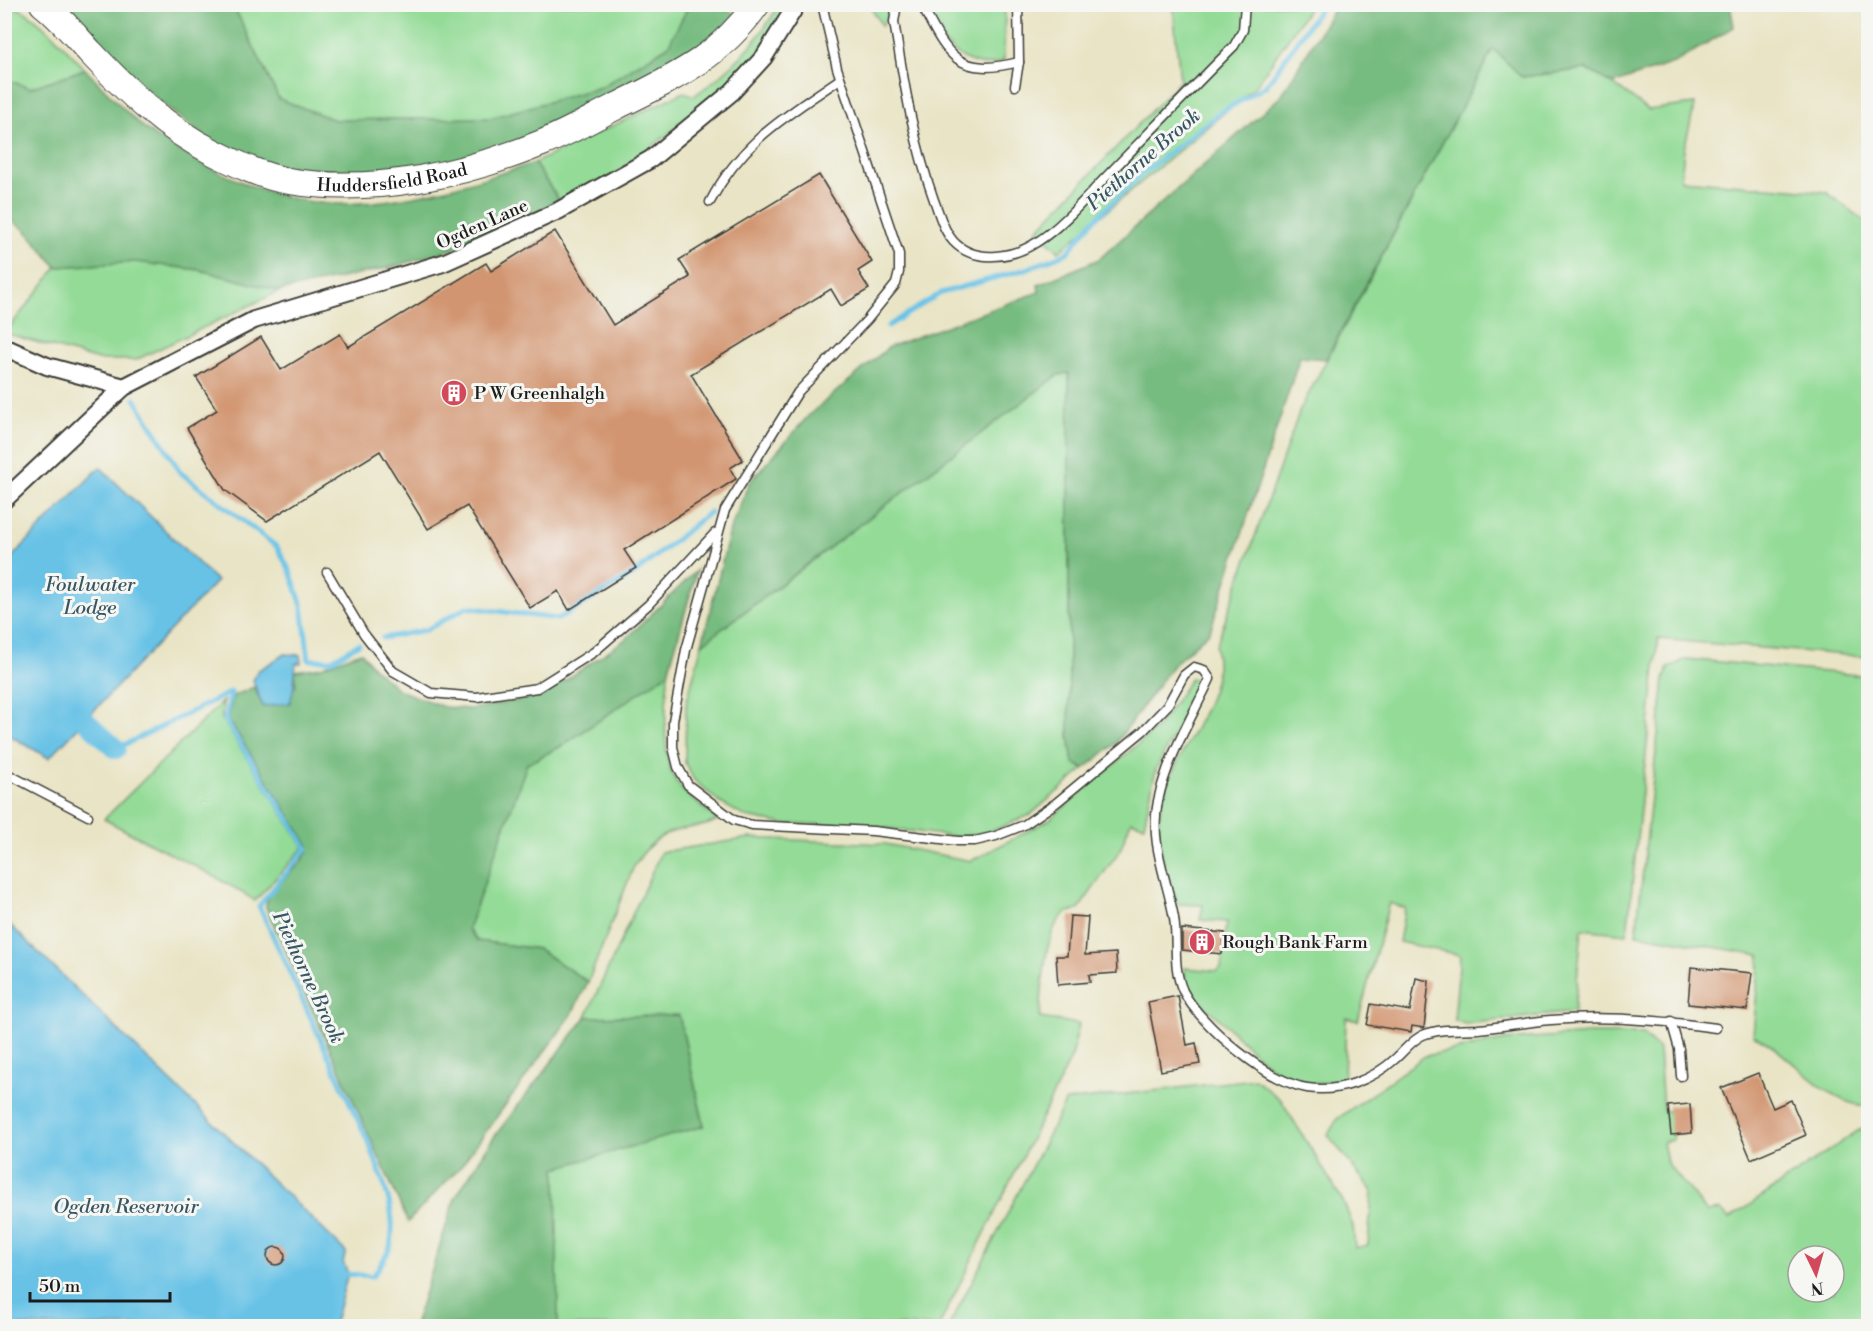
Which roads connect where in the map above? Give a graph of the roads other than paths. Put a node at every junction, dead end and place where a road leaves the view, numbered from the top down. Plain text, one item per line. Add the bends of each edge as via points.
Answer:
1 (43, 4) edge
2 (756, 4) edge
3 (797, 4) edge
4 (822, 4) edge
5 (897, 4) edge
6 (921, 4) edge
7 (1018, 4) edge
8 (1245, 4) edge
9 (1019, 62) junction
10 (840, 79) junction
11 (1015, 86) dead end
12 (710, 202) dead end
13 (4, 347) edge
14 (124, 387) junction
15 (4, 500) edge
16 (718, 531) junction
17 (327, 572) dead end
18 (4, 772) edge
19 (88, 816) dead end
20 (1671, 1021) junction
21 (1716, 1028) dead end
22 (1682, 1076) dead end

1 - 2 main road, Huddersfield Road via 134,98 175,130 256,172 324,186 385,184 450,172 544,142 695,66 727,40
3 - 14 street, Ogden Lane via 764,57 732,92 651,159 558,212 443,263 254,320
4 - 10 lane
5 - 8 lane via 894,22 916,147 927,179 953,241 966,252 985,256 1005,255 1037,242 1072,212 1234,46 1243,30
6 - 9 lane via 938,41 963,63 979,68
7 - 9 lane
9 - 11 lane
10 - 12 lane via 768,128 746,148
10 - 16 lane via 899,254 896,284 798,392 725,510
13 - 14 street via 47,366
14 - 15 street, Ogden Lane
16 - 17 lane via 648,605 594,652 537,688 477,697 431,693 393,671 364,634
16 - 20 lane via 686,650 673,747 688,785 734,820 768,828 862,830 958,841 996,836 1024,825 1056,803 1143,731 1167,706 1184,675 1194,667 1204,670 1210,679 1166,771 1157,803 1156,850 1174,919 1175,961 1183,989 1199,1014 1243,1054 1283,1081 1307,1088 1339,1088 1366,1079 1422,1035 1430,1033 1551,1020
18 - 19 lane
20 - 21 lane
20 - 22 lane

